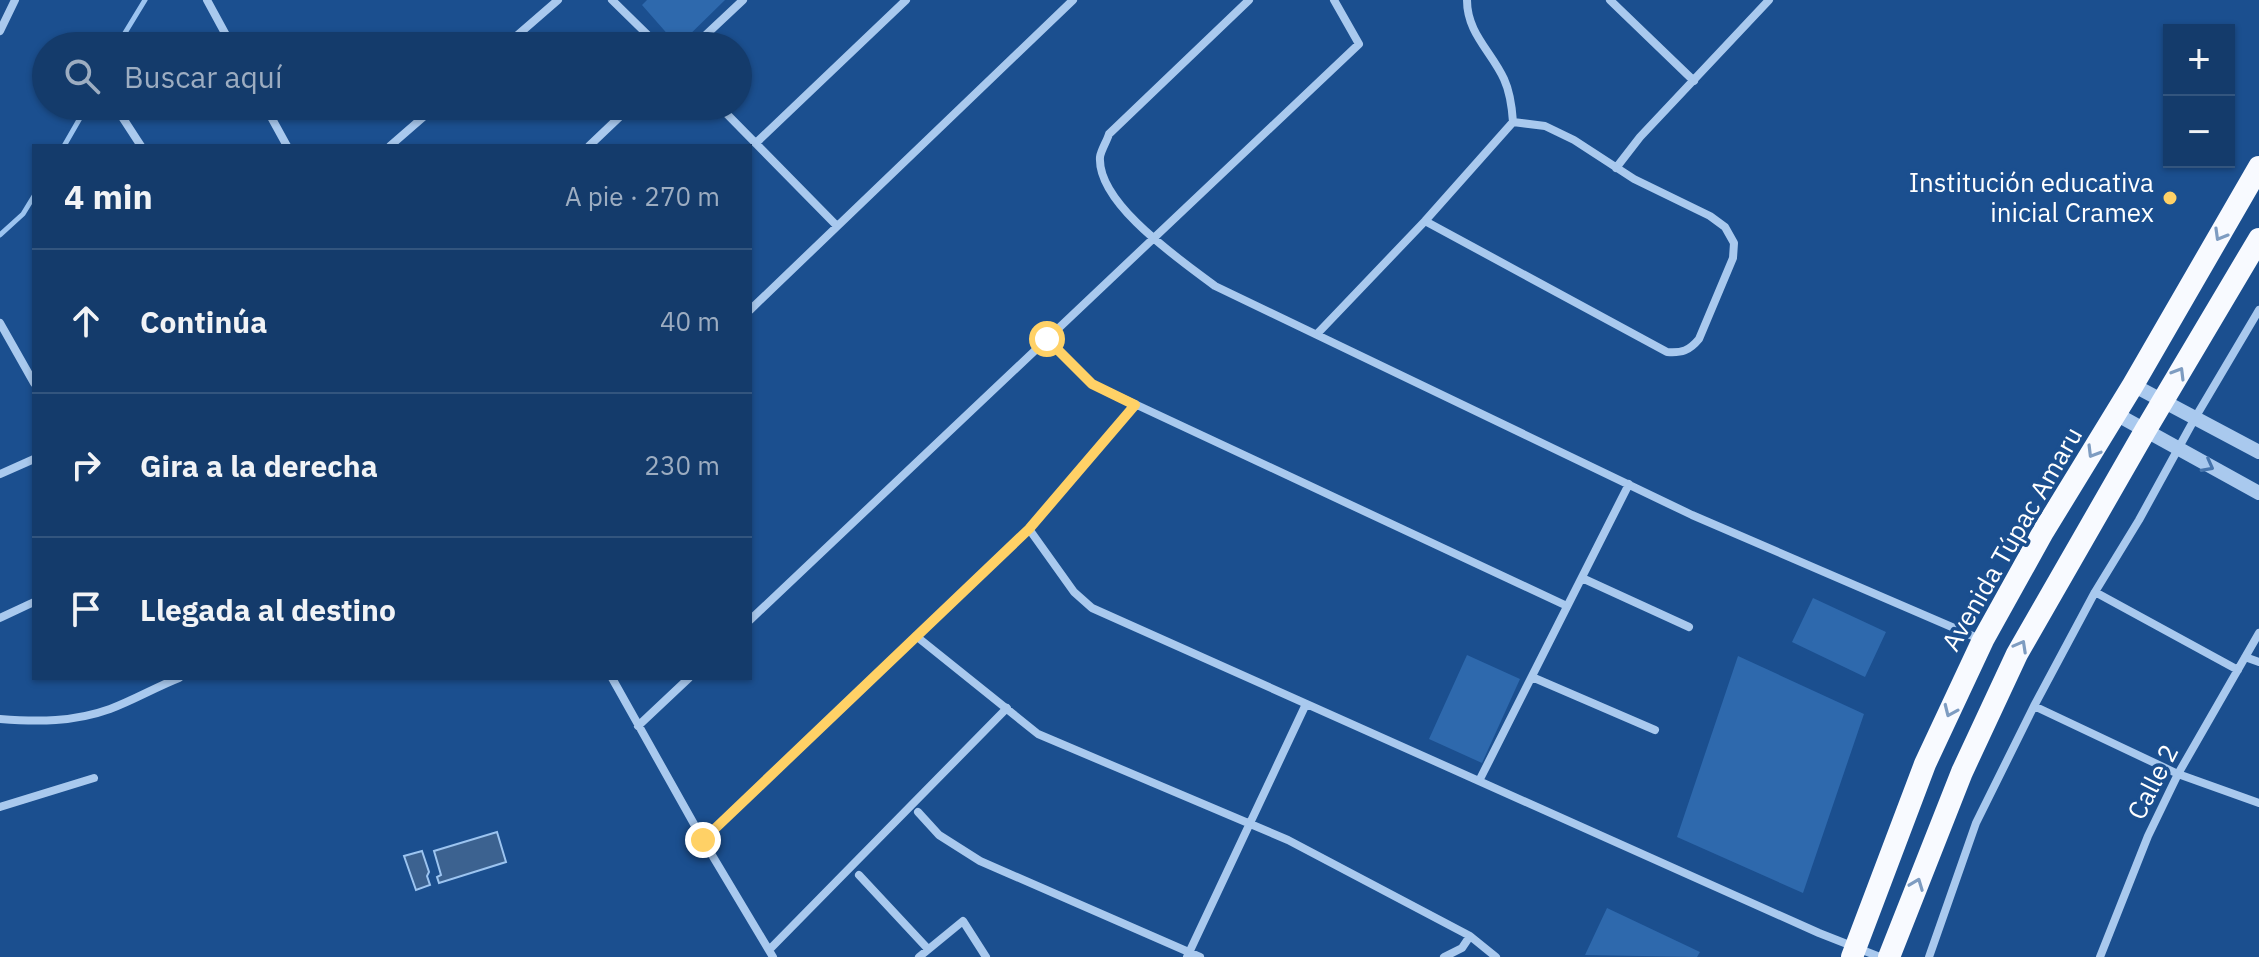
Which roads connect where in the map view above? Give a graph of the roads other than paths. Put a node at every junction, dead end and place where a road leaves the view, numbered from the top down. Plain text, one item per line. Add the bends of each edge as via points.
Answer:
1 (15, 0) edge
2 (207, 0) edge
3 (558, 0) edge
4 (612, 0) edge
5 (743, 0) edge
6 (906, 0) edge
7 (1073, 0) edge
8 (1249, 0) edge
9 (1334, 0) edge
10 (1467, 0) edge
11 (1610, 0) edge
12 (1769, 0) edge
13 (0, 31) edge
14 (224, 32) edge
15 (521, 32) edge
16 (645, 32) edge
17 (709, 32) edge
18 (1694, 81) junction
19 (124, 120) edge
20 (273, 120) edge
21 (420, 120) edge
22 (616, 120) edge
23 (733, 120) edge
24 (1513, 122) junction
25 (756, 143) junction
26 (140, 144) edge
27 (286, 144) edge
28 (392, 144) edge
29 (591, 144) edge
30 (2259, 167) edge
31 (1616, 168) junction
32 (1425, 221) junction
33 (837, 226) junction
34 (2259, 239) edge
35 (1153, 240) junction
36 (752, 308) edge
37 (2259, 310) edge
38 (0, 323) edge
39 (1317, 334) junction
40 (1047, 339) junction
41 (32, 379) edge
42 (2133, 385) junction
43 (2163, 401) junction
44 (1135, 405) junction
45 (2116, 414) junction
46 (2195, 418) junction
47 (2145, 431) junction
48 (2178, 450) junction
49 (2259, 452) edge
50 (32, 460) edge
51 (0, 474) edge
52 (1629, 484) junction
53 (2259, 493) edge
54 (1029, 529) junction
55 (1582, 578) junction
56 (2095, 592) junction
57 (32, 603) edge
58 (1567, 606) junction
59 (0, 618) edge
60 (752, 618) edge
61 (1689, 627) dead end
62 (2259, 633) edge
63 (916, 636) junction
64 (1983, 640) junction
65 (2245, 657) junction
66 (2259, 662) edge
67 (2238, 670) junction
68 (1532, 677) junction
69 (175, 680) edge
70 (613, 680) edge
71 (687, 680) edge
72 (1306, 704) junction
73 (2034, 706) junction
74 (1007, 708) junction
75 (0, 719) edge
76 (638, 726) junction
77 (1655, 730) dead end
78 (2178, 774) junction
79 (94, 778) dead end
80 (1479, 781) junction
81 (2259, 803) edge
82 (0, 807) edge
83 (918, 812) dead end
84 (1251, 824) junction
85 (703, 840) junction
86 (859, 875) dead end
87 (1470, 936) junction
88 (928, 949) junction
89 (1853, 953) edge
90 (771, 954) edge
91 (1188, 954) edge
92 (919, 957) edge
93 (986, 957) edge
94 (1200, 957) edge
95 (1444, 957) edge
96 (1496, 957) edge
97 (1880, 957) edge
98 (1889, 957) edge
99 (1929, 957) edge
100 (2100, 957) edge

1 - 13 street
2 - 14 street
3 - 15 street
4 - 16 street
5 - 17 street
6 - 25 street
7 - 33 street
8 - 35 street via 1109,134 1100,156 1109,188
9 - 35 street via 1359,44
10 - 24 street via 1477,39 1503,77
11 - 18 street
12 - 18 street
18 - 31 street
19 - 26 street
20 - 27 street
21 - 28 street
22 - 29 street
23 - 25 street
24 - 31 street via 1545,126
24 - 32 street
25 - 33 street
30 -> 42 highway, Avenida Túpac Amaru
31 - 32 street via 1710,216 1734,243 1733,258 1699,339 1681,353 1667,352
32 - 39 street
33 - 36 street
43 -> 34 highway
35 - 39 street via 1215,286
35 - 40 street
37 - 46 street
38 - 41 street
39 - 52 street
40 - 44 street via 1092,384
40 - 60 street
42 - 43 street
42 - 45 highway, Avenida Túpac Amaru
43 - 46 street
43 - 47 highway
44 - 54 street
44 - 58 street
45 - 47 street
45 -> 64 highway, Avenida Túpac Amaru
46 - 48 street
46 - 49 street
47 - 48 street
98 -> 47 highway via 1962,772 2017,654
48 -> 53 street
48 - 56 street
50 - 51 street
52 - 55 street
52 - 64 street
54 - 63 street
54 - 72 street via 1074,592 1092,608
55 - 58 street
55 - 61 street
56 - 67 street
56 - 73 street
57 - 59 street
58 - 68 street
62 - 65 street, Calle 2
63 - 74 street
63 - 85 street
64 -> 89 highway, Avenida Túpac Amaru via 1925,764
65 - 66 street
65 - 67 street, Calle 2
67 - 78 street, Calle 2
68 - 77 street
68 - 80 street
69 - 75 street via 86,716 34,722
70 - 76 street
71 - 76 street
72 - 80 street
72 - 84 street
73 - 78 street
73 - 99 street via 1976,823
74 - 84 street via 1038,734
74 - 90 street
76 - 85 street
78 - 81 street
78 - 100 street, Calle 2
79 - 82 street
80 - 89 street
83 - 91 street via 939,835 980,861
84 - 87 street
84 - 91 street
85 - 90 street
86 - 88 street
87 - 95 street via 1462,948
87 - 96 street
88 - 92 street
88 - 93 street via 963,921
89 - 97 street
91 - 94 street

